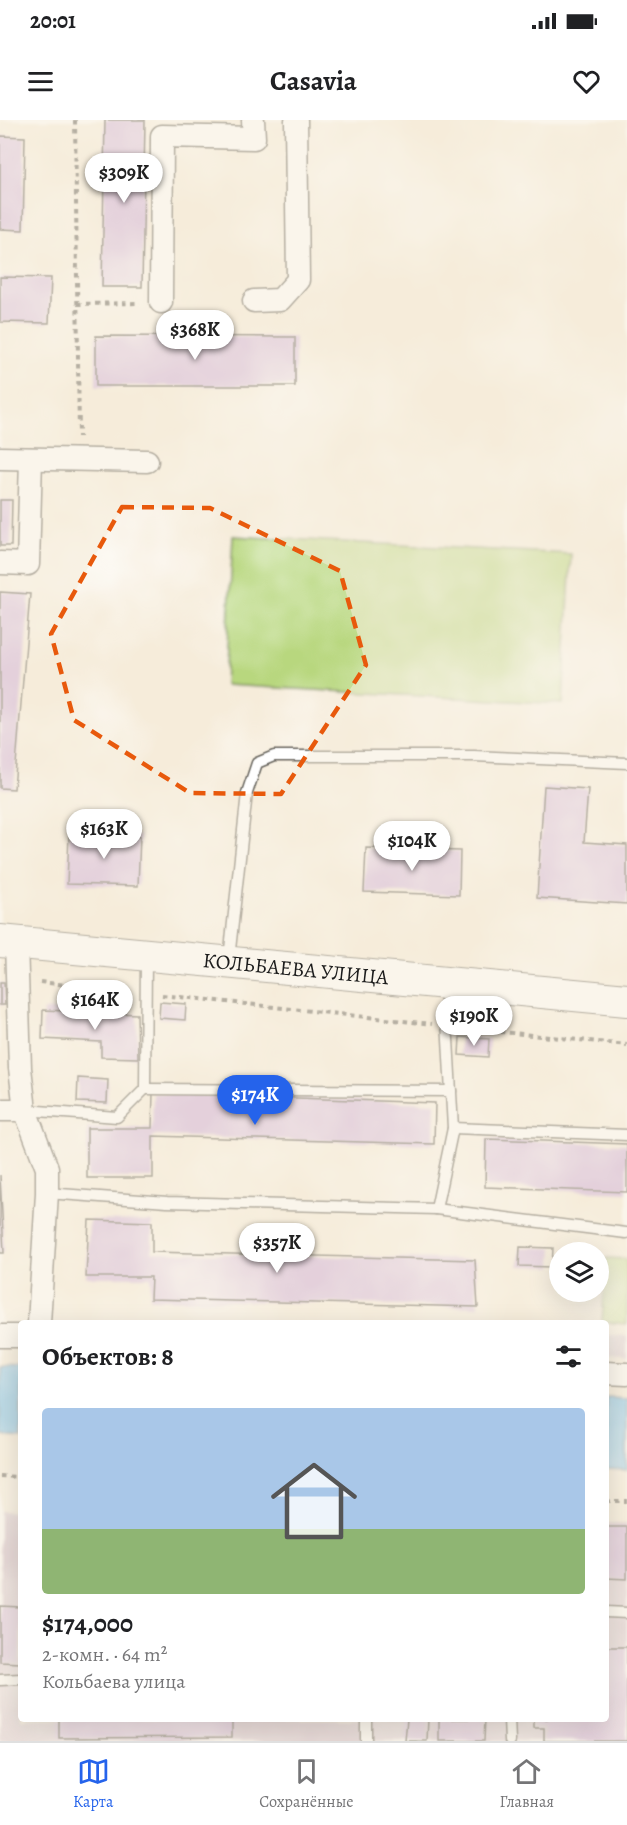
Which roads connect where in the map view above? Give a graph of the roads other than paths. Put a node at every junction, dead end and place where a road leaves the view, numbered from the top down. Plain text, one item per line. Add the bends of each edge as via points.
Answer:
1 (253, 120) edge
2 (296, 120) edge
3 (254, 301) dead end
4 (161, 302) road end
5 (0, 459) edge
6 (31, 459) junction
7 (147, 461) dead end
8 (0, 563) edge
9 (627, 762) edge
10 (8, 942) edge
11 (146, 956) junction
12 (229, 962) junction
13 (445, 982) junction
14 (627, 1000) edge
15 (145, 1089) junction
16 (451, 1090) junction
17 (0, 1110) edge
18 (25, 1110) junction
19 (453, 1128) junction
20 (627, 1135) edge
21 (47, 1193) junction
22 (436, 1209) junction
23 (626, 1233) edge
24 (39, 1320) edge
25 (0, 1336) edge
26 (18, 1336) edge
27 (609, 1373) edge
28 (627, 1374) edge
29 (609, 1612) edge
30 (627, 1613) edge
31 (18, 1679) edge
32 (0, 1680) edge
33 (366, 1722) edge
34 (509, 1722) edge
35 (366, 1741) edge
36 (510, 1741) edge

1 - 4 street via 254,138 162,136
2 - 3 street via 298,280 280,300
5 - 6 street
6 - 7 street
6 - 8 street via 28,564
9 - 12 lane via 474,756 274,756 257,764 247,793
10 - 11 main road, КОЛЬБАЕВА УЛИЦА
10 - 18 street via 16,980
11 - 12 main road, КОЛЬБАЕВА УЛИЦА
11 - 15 lane
12 - 13 main road, КОЛЬБАЕВА УЛИЦА
13 - 14 main road, КОЛЬБАЕВА УЛИЦА
13 - 16 lane
15 - 16 lane
15 - 18 lane via 117,1117
16 - 19 lane
17 - 18 street
18 - 21 street via 46,1168
19 - 20 lane
19 - 22 lane
21 - 22 lane via 167,1202
21 - 24 street
22 - 23 lane
25 - 26 street
27 - 28 street
29 - 30 lane
31 - 32 lane
33 - 35 lane
34 - 36 lane

